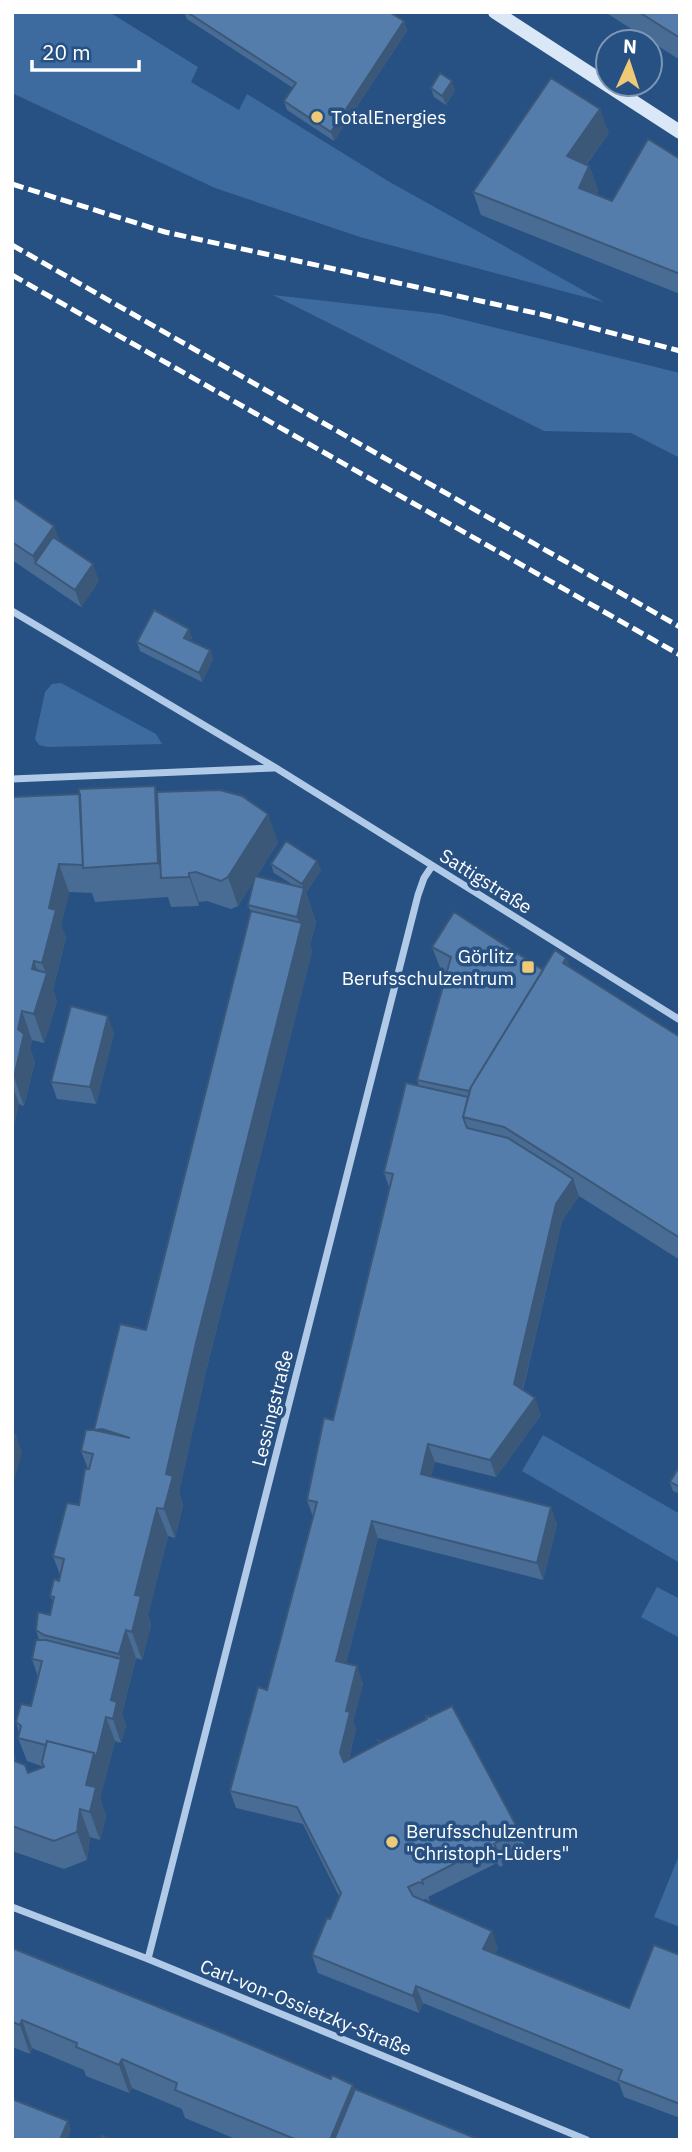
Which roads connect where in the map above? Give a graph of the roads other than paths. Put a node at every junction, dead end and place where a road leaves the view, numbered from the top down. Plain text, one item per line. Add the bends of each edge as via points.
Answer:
1 (495, 12) edge
2 (680, 132) edge
3 (12, 611) edge
4 (276, 768) junction
5 (12, 779) edge
6 (432, 866) junction
7 (680, 1020) edge
8 (12, 1907) edge
9 (148, 1959) junction
10 (587, 2140) edge

1 - 2 main road
3 - 4 street, Sattigstraße
4 - 5 street
4 - 6 street, Sattigstraße
6 - 7 street, Sattigstraße
6 - 9 street, Lessingstraße via 418,895
8 - 9 street, Carl-von-Ossietzky-Straße
9 - 10 street, Carl-von-Ossietzky-Straße

